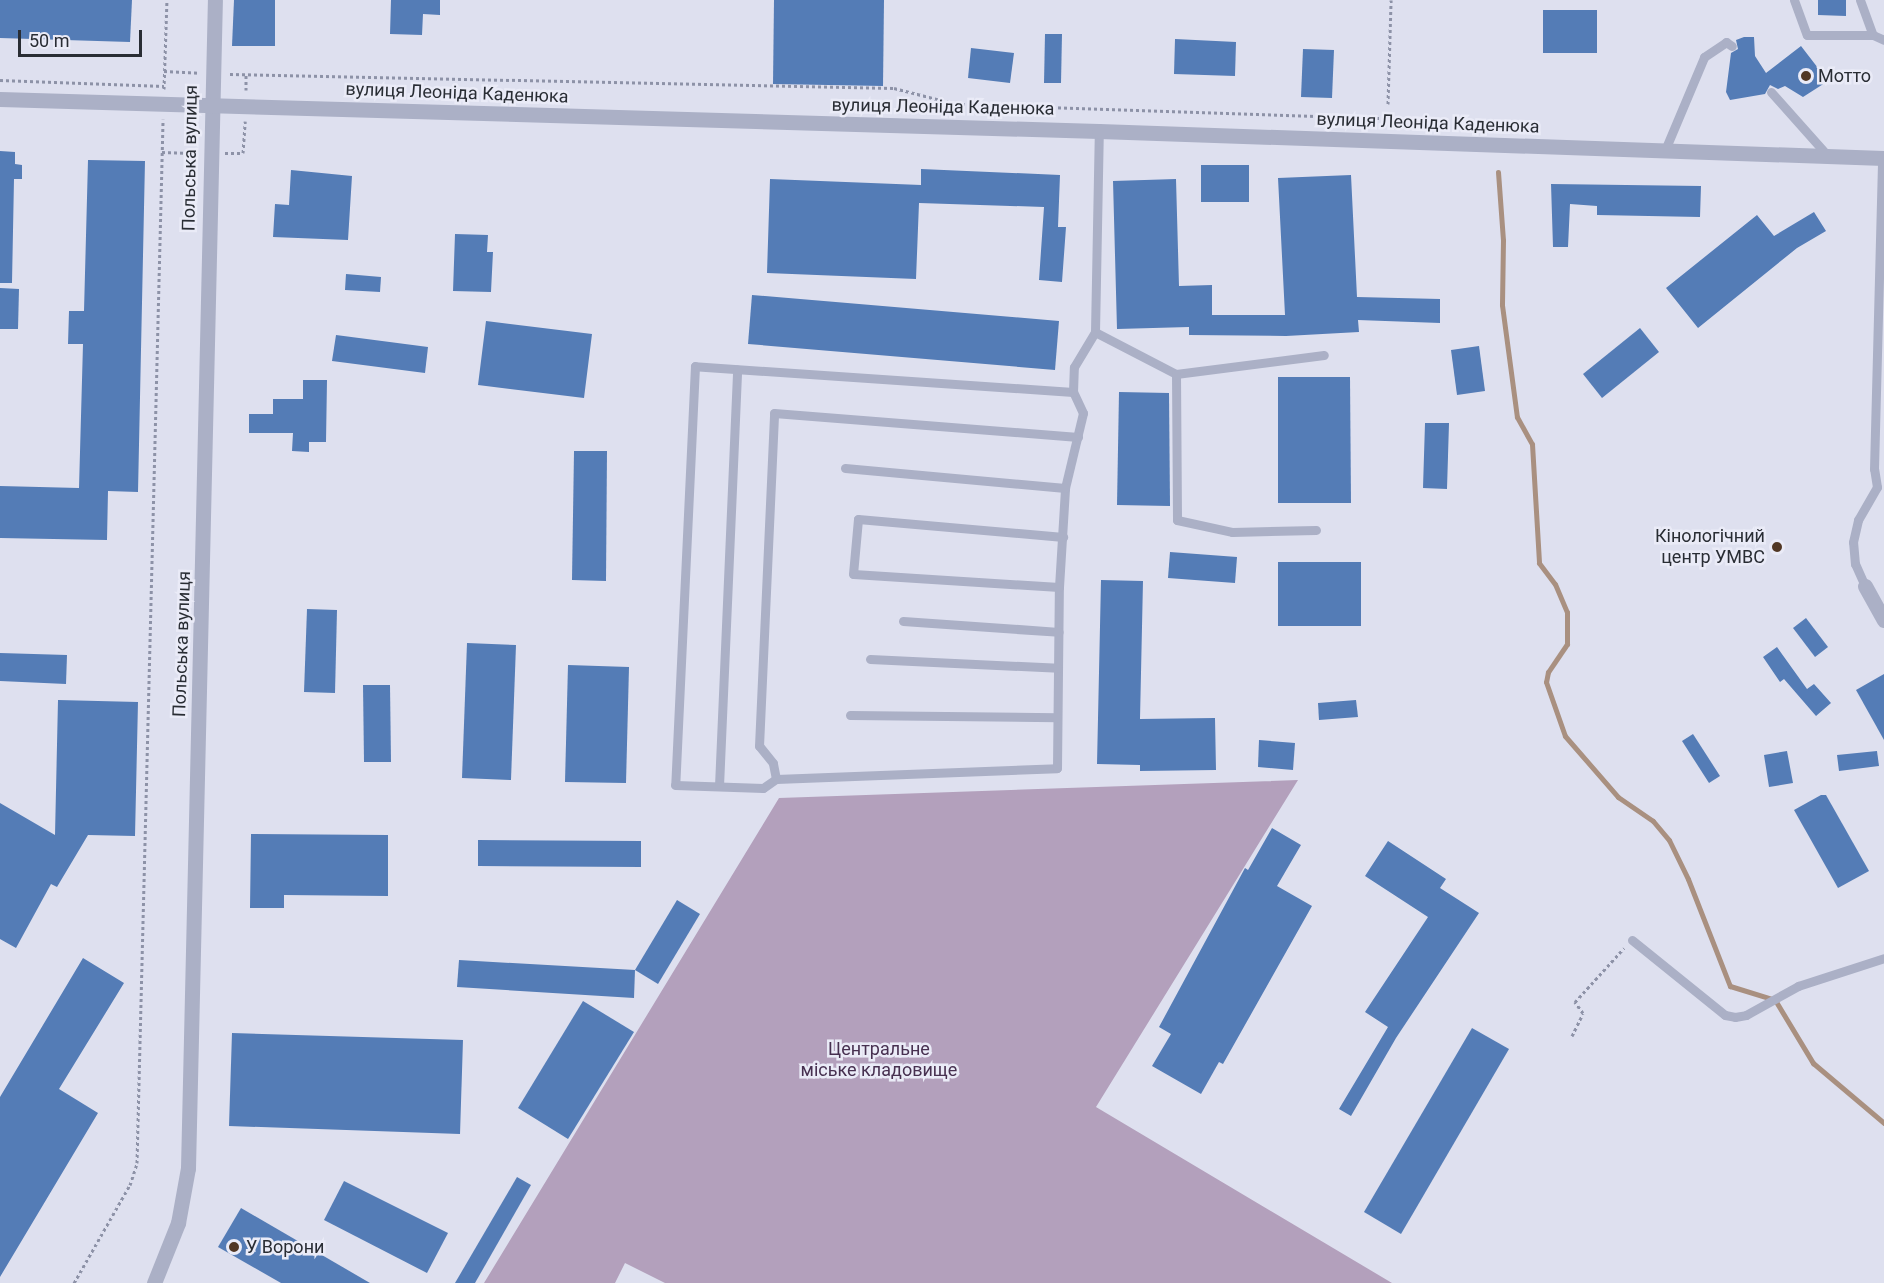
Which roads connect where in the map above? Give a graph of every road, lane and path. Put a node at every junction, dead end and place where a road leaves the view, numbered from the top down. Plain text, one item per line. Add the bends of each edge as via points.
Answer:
1 (167, 0) edge
2 (215, 0) edge
3 (1391, 0) edge
4 (1794, 0) edge
5 (1860, 0) edge
6 (1873, 35) junction
7 (1884, 40) edge
8 (1732, 46) dead end
9 (164, 71) junction
10 (212, 73) junction
11 (0, 80) edge
12 (164, 86) junction
13 (1771, 92) dead end
14 (0, 99) edge
15 (1388, 104) dead end
16 (163, 105) junction
17 (211, 105) junction
18 (1386, 118) dead end
19 (1099, 130) junction
20 (1665, 150) junction
21 (1828, 156) junction
22 (1883, 158) edge
23 (1095, 332) junction
24 (1324, 355) dead end
25 (737, 369) junction
26 (1176, 374) junction
27 (1073, 392) junction
28 (1078, 437) junction
29 (845, 468) dead end
30 (1065, 488) junction
31 (1316, 530) dead end
32 (1063, 537) junction
33 (1865, 586) joint
34 (1059, 587) junction
35 (1884, 620) edge
36 (903, 621) dead end
37 (1059, 632) junction
38 (870, 659) dead end
39 (1058, 668) junction
40 (850, 715) dead end
41 (1057, 717) junction
42 (776, 779) junction
43 (719, 786) junction
44 (1632, 940) joint
45 (1884, 958) edge
46 (1572, 1036) dead end
47 (74, 1283) edge
48 (154, 1283) edge

1 - 9 path
2 - 10 street, Польська вулиця
3 - 15 path
4 - 6 lane via 1807,35
5 - 6 lane
6 - 7 lane
8 - 20 lane via 1726,42 1704,57
9 - 10 path
9 - 12 path
10 - 17 street, Польська вулиця
10 - 18 path via 894,88 956,104
11 - 12 path
12 - 16 path
13 - 21 lane
14 - 16 street, вулиця Леоніда Каденюка
16 - 17 street, вулиця Леоніда Каденюка
16 - 47 path via 137,1163 130,1185
17 - 19 street, вулиця Леоніда Каденюка
17 - 48 street, Польська вулиця via 188,1168 178,1222
19 - 20 street, вулиця Леоніда Каденюка
19 - 23 lane
20 - 21 street, вулиця Леоніда Каденюка
21 - 22 street, вулиця Леоніда Каденюка
22 - 33 lane via 1874,469 1877,487 1858,520 1853,542
23 - 26 lane
23 - 27 lane via 1074,367
24 - 26 lane
25 - 27 lane
25 - 43 lane
25 - 43 lane via 695,366 675,784
26 - 31 lane via 1177,520 1232,532
27 - 28 lane via 1083,413
28 - 30 lane
28 - 42 lane via 774,413 759,746 773,763
29 - 30 lane
30 - 32 lane
32 - 34 lane
32 - 34 lane via 858,519 853,574
33 - 35 street
34 - 37 lane
36 - 37 lane
37 - 39 lane
38 - 39 lane
39 - 41 lane
40 - 41 lane
41 - 42 lane via 1057,768
42 - 43 lane via 763,788
44 - 45 lane via 1725,1015 1735,1017 1746,1015 1798,986
44 - 46 path via 1575,1002 1583,1012

